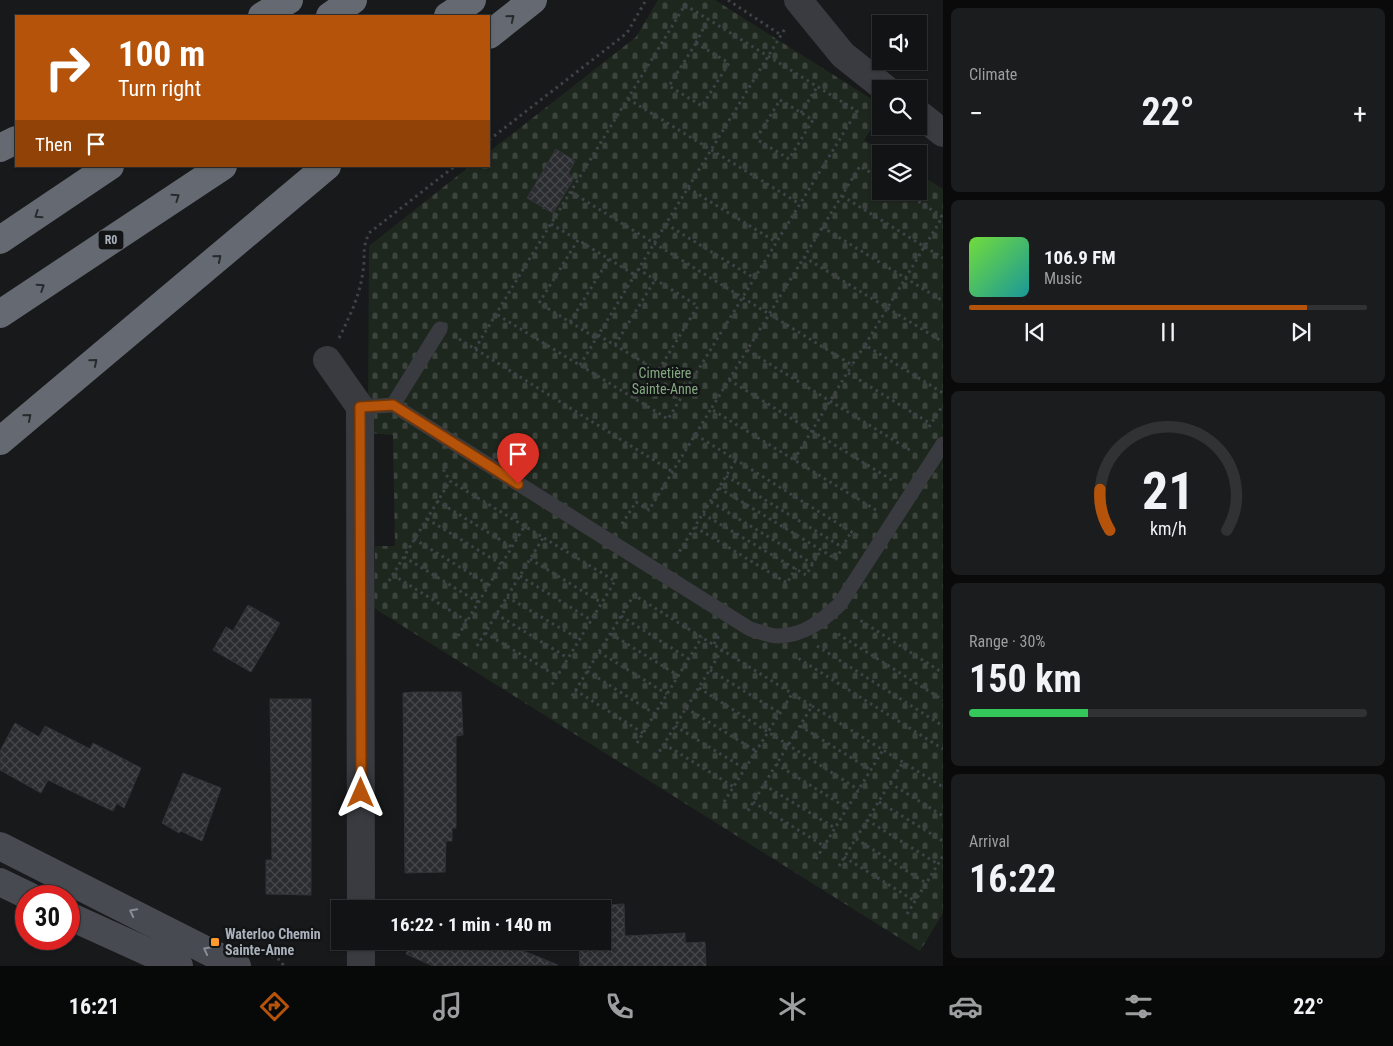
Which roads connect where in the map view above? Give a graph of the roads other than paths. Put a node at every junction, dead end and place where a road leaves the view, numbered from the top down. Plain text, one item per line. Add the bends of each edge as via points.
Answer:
1 (289, 0) edge
2 (353, 0) edge
3 (472, 0) edge
4 (532, 0) edge
5 (799, 2) edge
6 (264, 15) edge
7 (331, 15) edge
8 (450, 15) edge
9 (490, 34) edge
10 (875, 80) edge
11 (927, 120) edge
12 (943, 133) edge
13 (15, 140) edge
14 (0, 148) edge
15 (109, 167) edge
16 (221, 167) edge
17 (326, 167) edge
18 (0, 240) edge
19 (0, 314) edge
20 (440, 329) dead end
21 (327, 360) road end
22 (393, 405) junction
23 (360, 407) junction
24 (0, 440) edge
25 (943, 444) edge
26 (0, 846) edge
27 (0, 882) edge
28 (15, 889) edge
29 (361, 900) edge
30 (80, 921) edge
31 (361, 950) edge
32 (179, 966) edge
33 (237, 966) edge
34 (361, 966) edge

1 - 6 highway
2 - 7 highway
3 - 8 highway
9 -> 4 highway
5 - 10 street via 843,55
11 - 12 street
13 - 14 highway
15 -> 18 highway
19 -> 16 highway, R0
24 -> 17 highway
20 - 22 lane
21 - 23 street
22 - 23 lane
22 - 25 lane via 750,629 776,636 808,630 838,606
23 - 29 street
33 -> 26 main road
27 - 28 main road
30 - 32 main road
31 - 34 street

